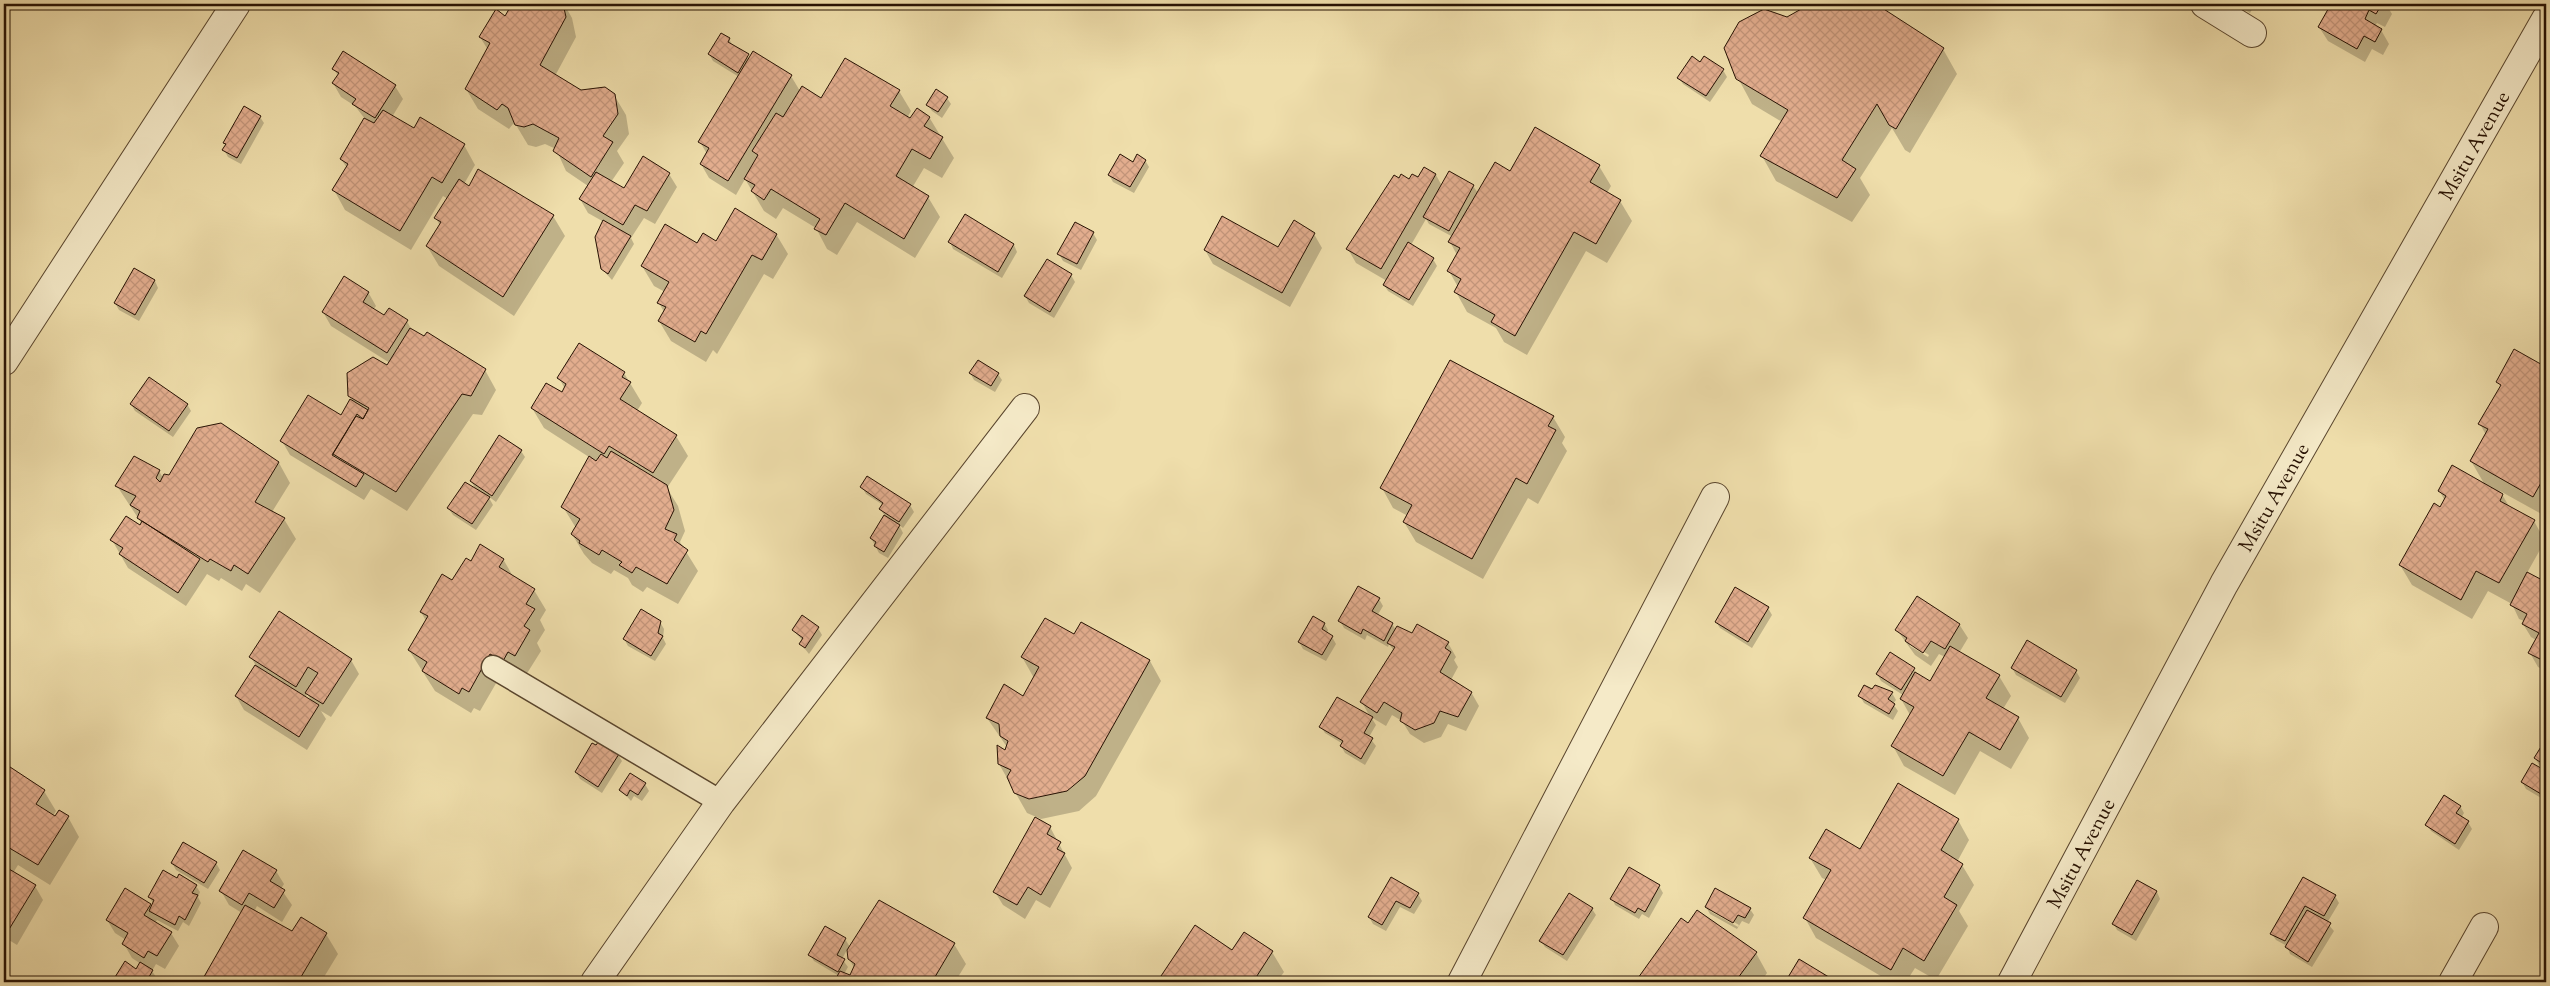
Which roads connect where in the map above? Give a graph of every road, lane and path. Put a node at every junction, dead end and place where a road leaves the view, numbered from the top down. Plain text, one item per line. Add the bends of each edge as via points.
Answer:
1 (236, 4) edge
2 (2205, 4) edge
3 (2546, 18) edge
4 (2252, 33) dead end
5 (4, 361) edge
6 (1025, 408) dead end
7 (1716, 497) dead end
8 (493, 667) dead end
9 (721, 802) junction
10 (2484, 927) dead end
11 (595, 982) edge
12 (1462, 982) edge
13 (2012, 982) edge
14 (2454, 982) edge

1 - 5 street
2 - 4 street
3 - 13 street, Msitu Avenue via 2224,584
6 - 9 street
7 - 12 street
8 - 9 lane
9 - 11 street
10 - 14 street

